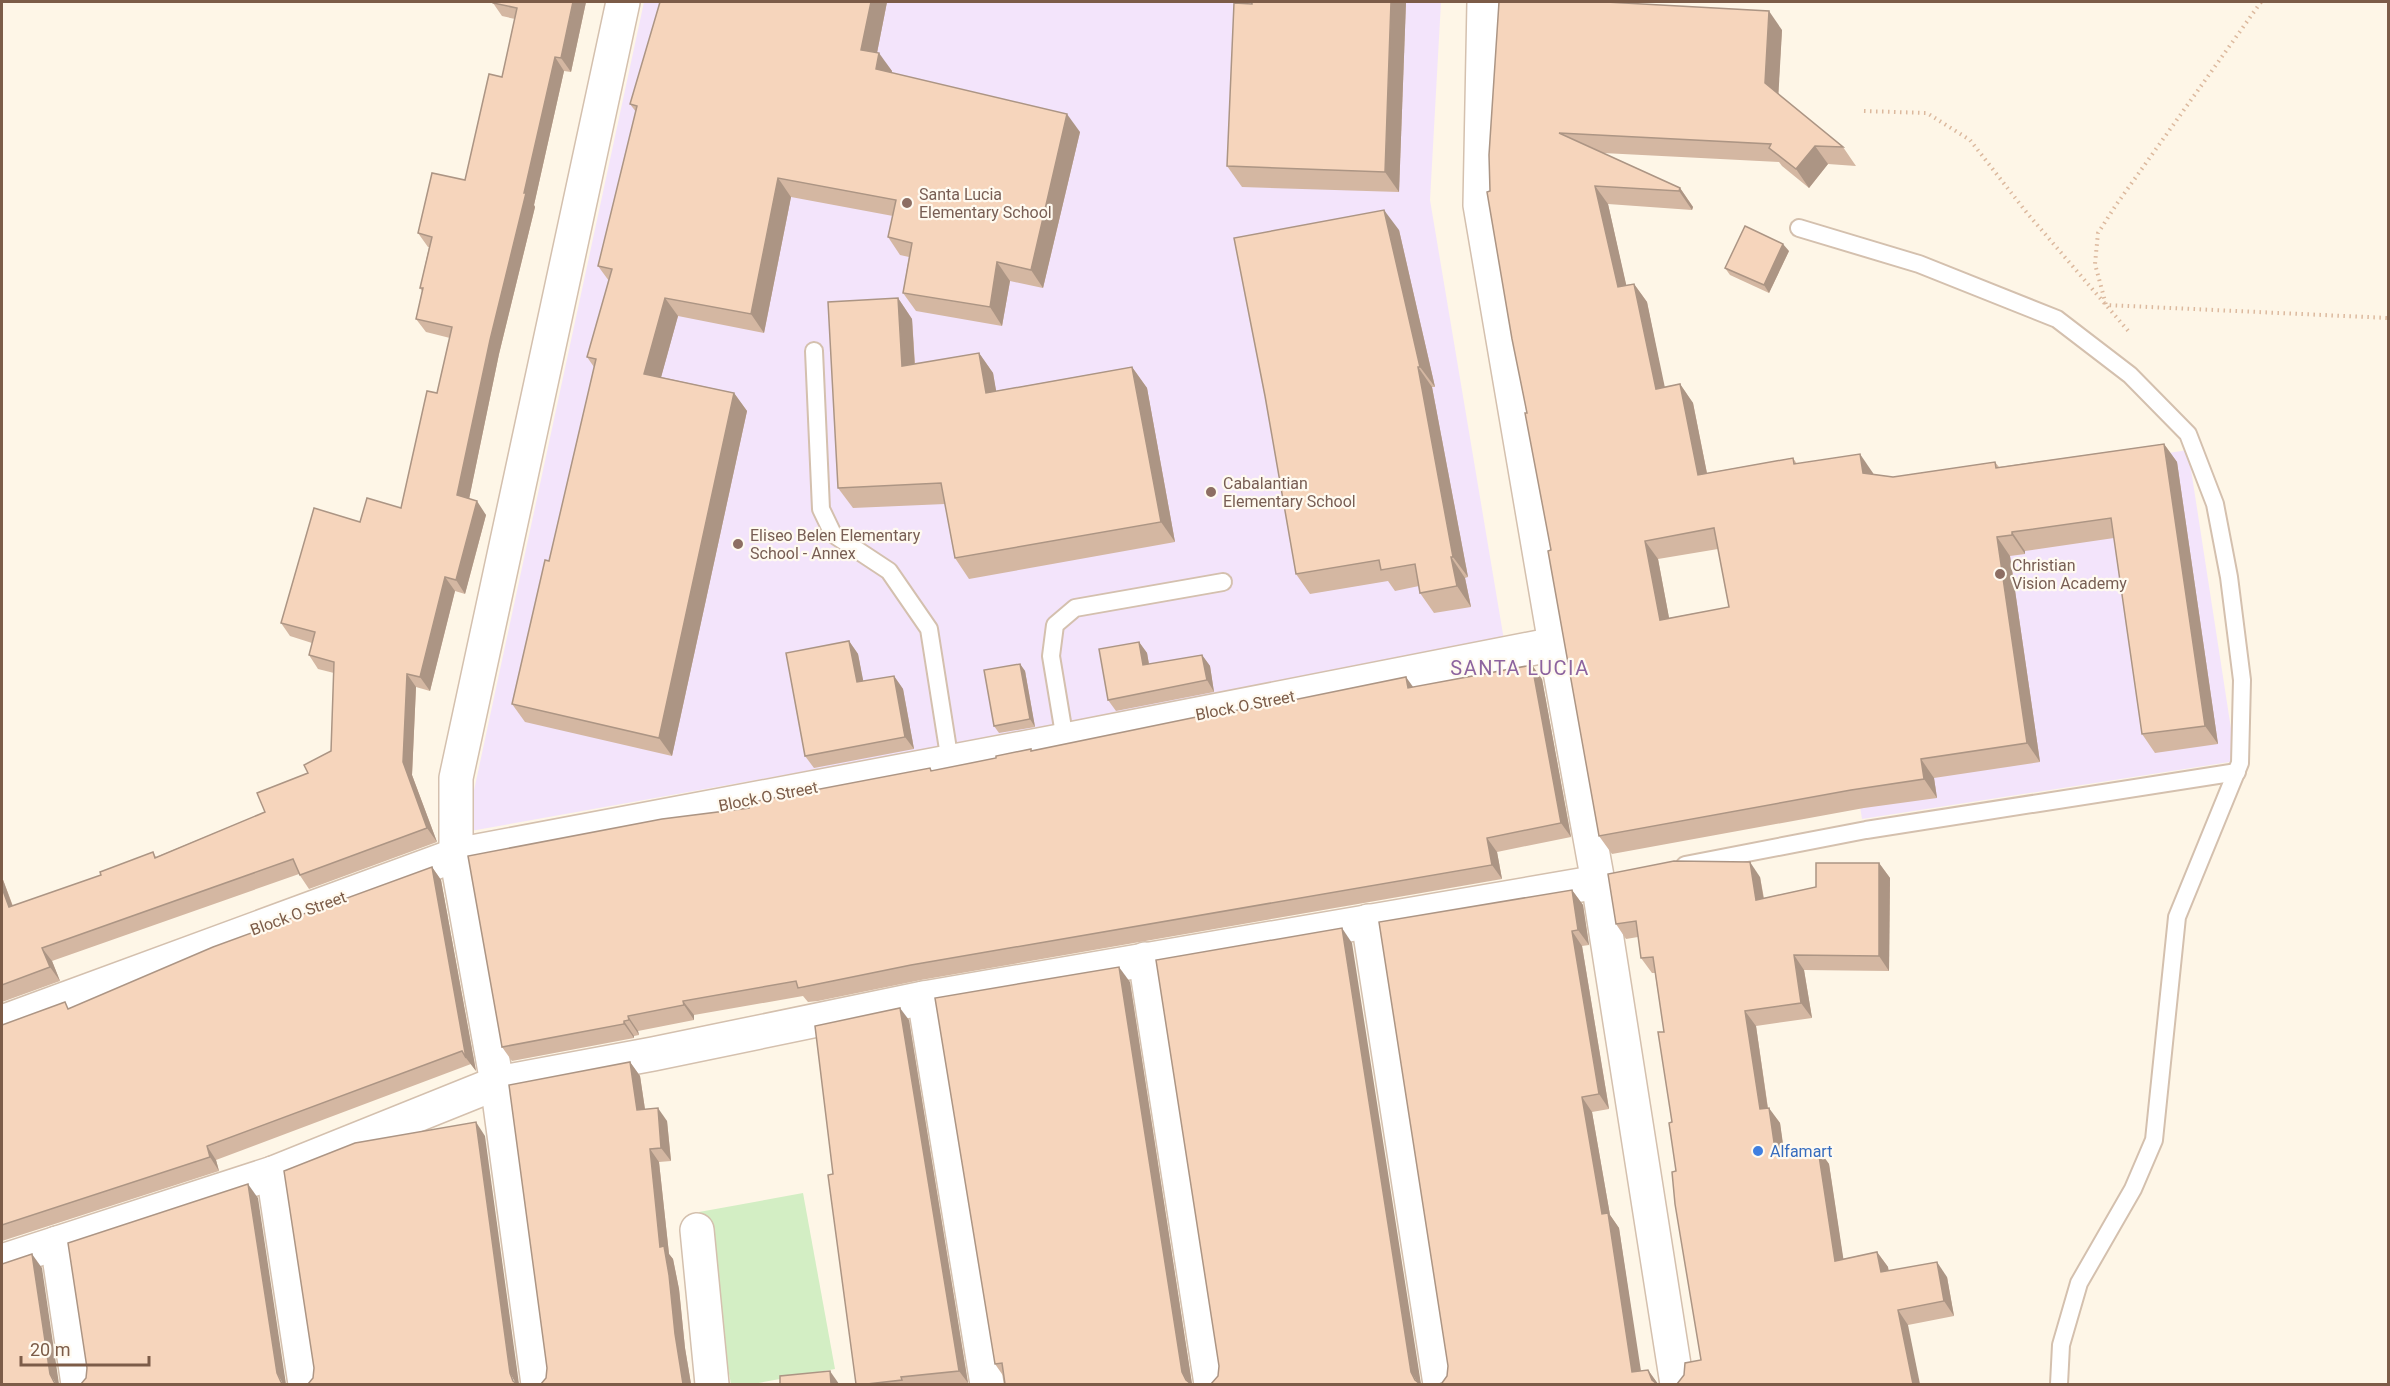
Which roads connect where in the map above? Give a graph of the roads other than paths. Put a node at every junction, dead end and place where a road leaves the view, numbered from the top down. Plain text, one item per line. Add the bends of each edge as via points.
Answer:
1 (623, 2) edge
2 (1484, 2) edge
3 (1800, 228) dead end
4 (814, 351) dead end
5 (1223, 582) dead end
6 (1555, 644) junction
7 (1065, 740) junction
8 (950, 762) junction
9 (2237, 772) junction
10 (456, 855) junction
11 (1668, 868) edge
12 (1604, 881) junction
13 (1368, 921) junction
14 (1145, 958) junction
15 (924, 998) junction
16 (2, 1022) edge
17 (497, 1083) junction
18 (273, 1173) junction
19 (696, 1230) dead end
20 (57, 1243) junction
21 (2, 1261) edge
22 (78, 1384) edge
23 (304, 1384) edge
24 (538, 1384) edge
25 (712, 1384) edge
26 (987, 1384) edge
27 (1211, 1384) edge
28 (1440, 1384) edge
29 (1677, 1384) edge
30 (2059, 1384) edge

1 - 10 street via 456,778
2 - 6 street via 1480,204
3 - 9 lane via 1919,264 2057,319 2130,375 2188,434 2215,504 2229,577 2241,680
4 - 8 lane via 821,509 833,534 890,571 929,629
5 - 7 lane via 1075,608 1055,625 1051,656
6 - 7 street, Block O Street
6 - 12 street
7 - 8 street, Block O Street
8 - 10 street, Block O Street
9 - 11 lane via 1866,830
9 - 30 lane via 2176,917 2154,1140 2133,1189 2079,1283 2061,1345
10 - 16 street, Block O Street
10 - 17 street
12 - 13 street
12 - 29 street
13 - 14 street
13 - 28 street
14 - 15 street
14 - 27 street
15 - 17 street
15 - 26 street
17 - 18 street
17 - 24 street
18 - 20 street
18 - 23 street
19 - 25 street
20 - 21 street
20 - 22 street

